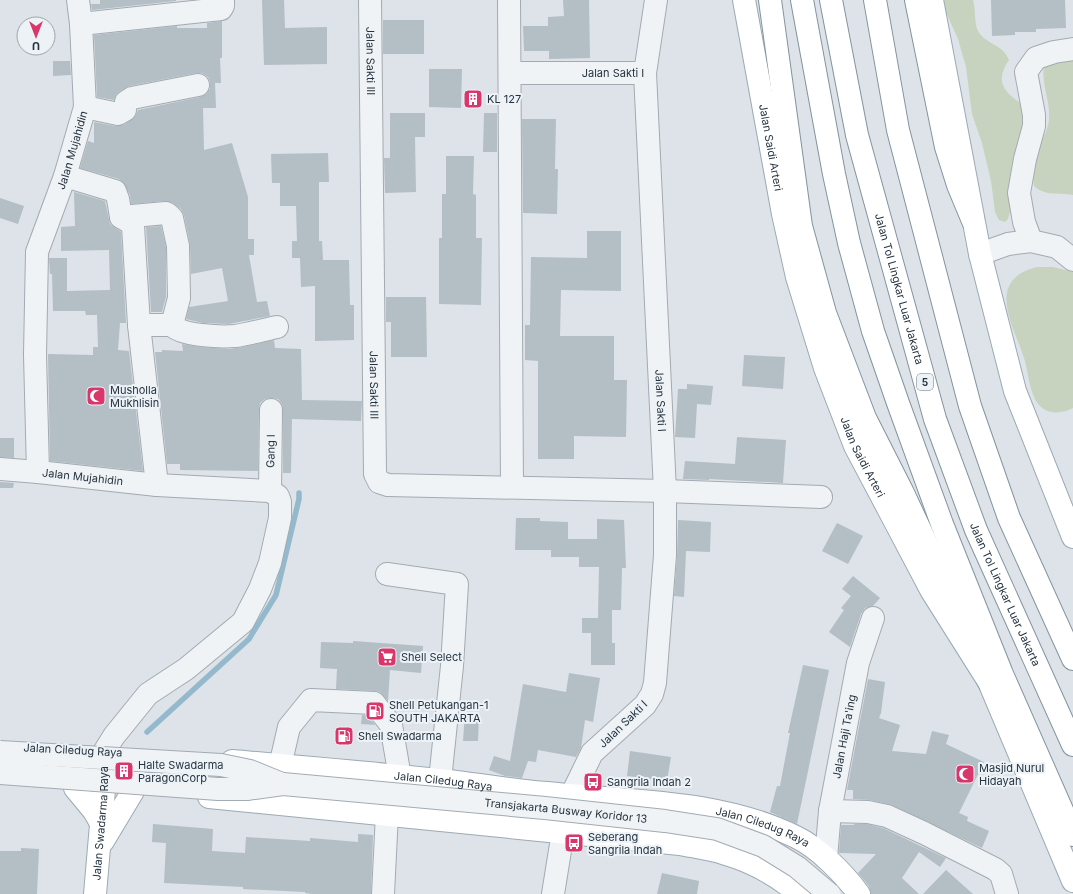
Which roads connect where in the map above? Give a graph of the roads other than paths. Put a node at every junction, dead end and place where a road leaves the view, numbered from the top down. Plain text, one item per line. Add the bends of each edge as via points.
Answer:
1 (78, 0) edge
2 (222, 0) edge
3 (370, 0) edge
4 (510, 0) edge
5 (656, 0) edge
6 (744, 0) edge
7 (770, 0) edge
8 (802, 0) edge
9 (831, 0) edge
10 (875, 0) edge
11 (916, 0) edge
12 (932, 0) edge
13 (81, 24) junction
14 (1073, 49) edge
15 (510, 73) junction
16 (646, 73) junction
17 (198, 85) dead end
18 (85, 107) junction
19 (65, 176) junction
20 (121, 217) junction
21 (974, 221) junction
22 (1031, 241) junction
23 (980, 254) junction
24 (1073, 260) edge
25 (138, 325) junction
26 (172, 325) junction
27 (277, 327) dead end
28 (271, 410) dead end
29 (0, 469) edge
30 (38, 472) junction
31 (157, 485) junction
32 (512, 487) junction
33 (270, 491) junction
34 (665, 491) junction
35 (821, 497) dead end
36 (1073, 537) edge
37 (387, 574) dead end
38 (873, 618) dead end
39 (1073, 659) edge
40 (989, 682) junction
41 (1073, 745) edge
42 (0, 746) edge
43 (0, 752) edge
44 (114, 753) junction
45 (0, 773) edge
46 (281, 775) junction
47 (400, 776) junction
48 (440, 780) junction
49 (0, 782) edge
50 (75, 788) junction
51 (104, 790) junction
52 (143, 792) junction
53 (571, 796) junction
54 (830, 811) junction
55 (387, 814) junction
56 (563, 832) junction
57 (101, 835) junction
58 (1073, 835) edge
59 (826, 858) junction
60 (978, 876) dead end
61 (1073, 880) edge
62 (1006, 893) edge
63 (95, 894) edge
64 (383, 894) edge
65 (553, 894) edge
66 (799, 894) edge
67 (829, 894) edge
68 (859, 894) edge

1 - 13 street, Jalan Mujahidin
2 - 13 street via 221,9
3 - 32 street, Jalan Sakti III via 375,474 379,482 388,485
4 - 15 street
5 - 16 street
6 - 40 main road, Jalan Saidi Arteri via 783,214 797,277 825,368 855,446 894,521 931,590
7 - 40 main road via 801,226 825,313 865,418 903,493
8 - 58 main road via 849,243 873,331 945,531 1002,674
9 - 41 main road, Jalan Tol Lingkar Luar Jakarta / 5 via 857,135 935,419 976,530
10 - 39 main road via 898,130 970,406 1009,518
11 - 21 main road via 946,147 958,185
12 - 21 main road
13 - 18 street, Jalan Mujahidin
14 - 22 street via 1036,58 1026,72 1034,126 1019,193 1024,222
15 - 16 street, Jalan Sakti I
15 - 32 street
16 - 34 street, Jalan Sakti I
17 - 18 street via 132,98 126,102 125,110 118,114
18 - 19 street, Jalan Mujahidin
19 - 20 street via 115,191
19 - 30 street, Jalan Mujahidin via 37,252 35,355
20 - 25 street via 133,226
20 - 26 street via 166,213 172,218 178,246 179,298
21 - 23 main road
22 - 23 street via 1008,244
22 - 24 street via 1058,247
23 - 36 main road via 1014,391
25 - 26 street
25 - 31 street
26 - 27 street via 180,331 227,336
28 - 33 street, Gang I
29 - 30 street
30 - 31 street, Jalan Mujahidin
31 - 33 street, Jalan Mujahidin
32 - 34 street, Jalan Sakti III
33 - 44 street via 278,496 280,518 270,563 243,622 186,669 148,694 111,739
34 - 35 street, Jalan Sakti III
34 - 53 street, Jalan Sakti I via 665,555 652,694 637,713 592,753
37 - 48 street via 457,584 452,666
38 - 54 street, Jalan Haji Ta'ing via 858,663
40 - 61 main road, Jalan Saidi Arteri
42 - 44 main road, Jalan Ciledug Raya
43 - 46 street, Transjakarta Busway Koridor 13, bridge via 221,765
44 - 46 main road, Jalan Ciledug Raya via 156,755
44 - 51 main road, Jalan Swadarma Raya
45 - 46 street, Transjakarta Busway Koridor 13, bridge via 218,789 247,789
46 - 47 main road, Jalan Ciledug Raya
46 - 47 street via 289,727 312,700 374,703 391,725
46 - 67 street, Transjakarta Busway Koridor 13, bridge via 717,829 763,846 797,867
47 - 48 main road, Jalan Ciledug Raya
48 - 53 main road, Jalan Ciledug Raya
49 - 50 main road
50 - 51 main road
50 - 57 main road via 94,811
51 - 52 main road
51 - 57 main road, Jalan Swadarma Raya
52 - 55 main road
52 - 57 main road
53 - 56 street, Jalan Sakti I
53 - 59 main road, Jalan Ciledug Raya via 683,804 731,813 797,837
54 - 59 street, Jalan Haji Ta'ing
54 - 62 street via 868,812 887,816 924,833 995,869 1001,874
55 - 56 main road
55 - 64 street
56 - 65 street, Jalan Sakti I
56 - 66 main road via 680,844 725,853 758,866
57 - 63 main road, Jalan Swadarma Raya
59 - 68 main road, Jalan Ciledug Raya
60 - 62 street

